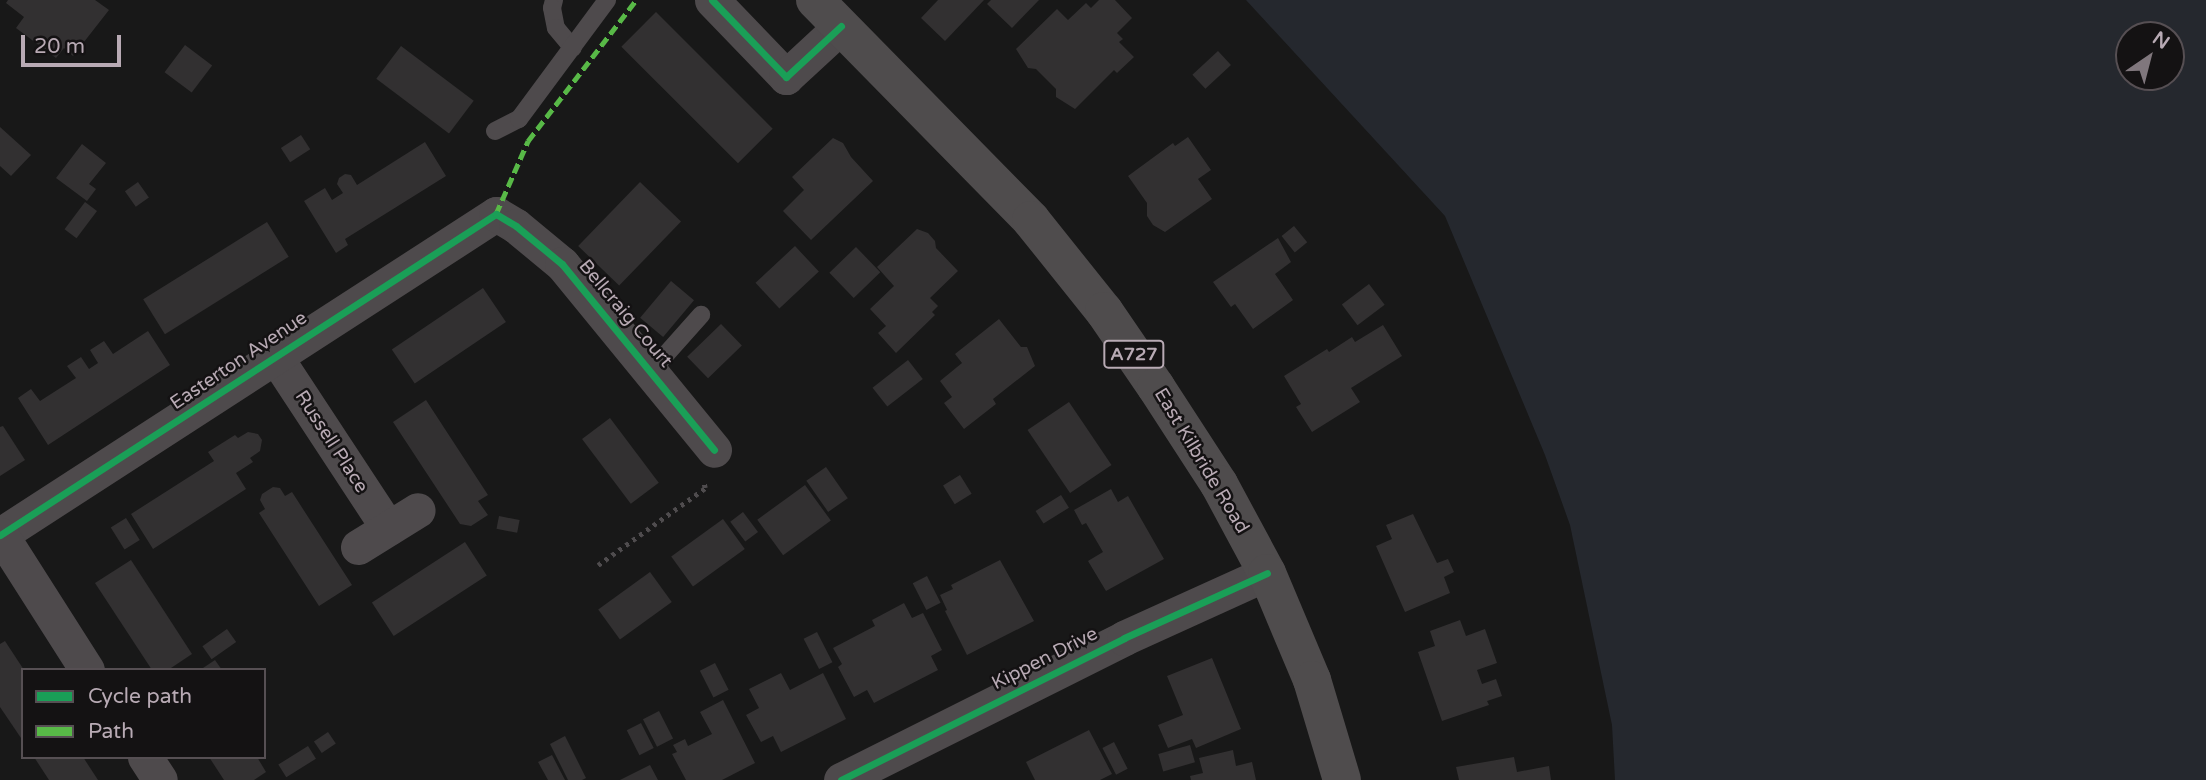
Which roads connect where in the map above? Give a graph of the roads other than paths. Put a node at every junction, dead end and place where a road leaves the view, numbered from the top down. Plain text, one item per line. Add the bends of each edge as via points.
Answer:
1 (554, 0) edge
2 (607, 0) edge
3 (712, 0) edge
4 (828, 13) edge
5 (573, 48) junction
6 (495, 131) dead end
7 (496, 214) joint
8 (701, 315) dead end
9 (275, 356) junction
10 (652, 370) junction
11 (714, 450) road end
12 (418, 510) dead end
13 (388, 528) junction
14 (0, 535) edge
15 (358, 547) dead end
16 (1267, 573) junction
17 (86, 668) edge
18 (146, 759) edge
19 (160, 780) edge
20 (841, 780) edge
21 (1342, 780) edge

1 - 5 lane via 556,28
2 - 5 lane
3 - 4 street via 786,77
4 - 16 main road, East Kilbride Road / A727 via 1031,220 1104,311 1219,484
5 - 6 lane via 519,120
7 - 9 street, Easterton Avenue
7 - 10 street, Bellcraig Court via 562,264
8 - 10 lane
9 - 13 street, Russell Place
9 - 14 street, Easterton Avenue
10 - 11 street, Bellcraig Court
12 - 13 street
13 - 15 street
14 - 17 street
16 - 20 street, Kippen Drive via 1124,638
16 - 21 main road, East Kilbride Road / A727 via 1312,680
18 - 19 street

